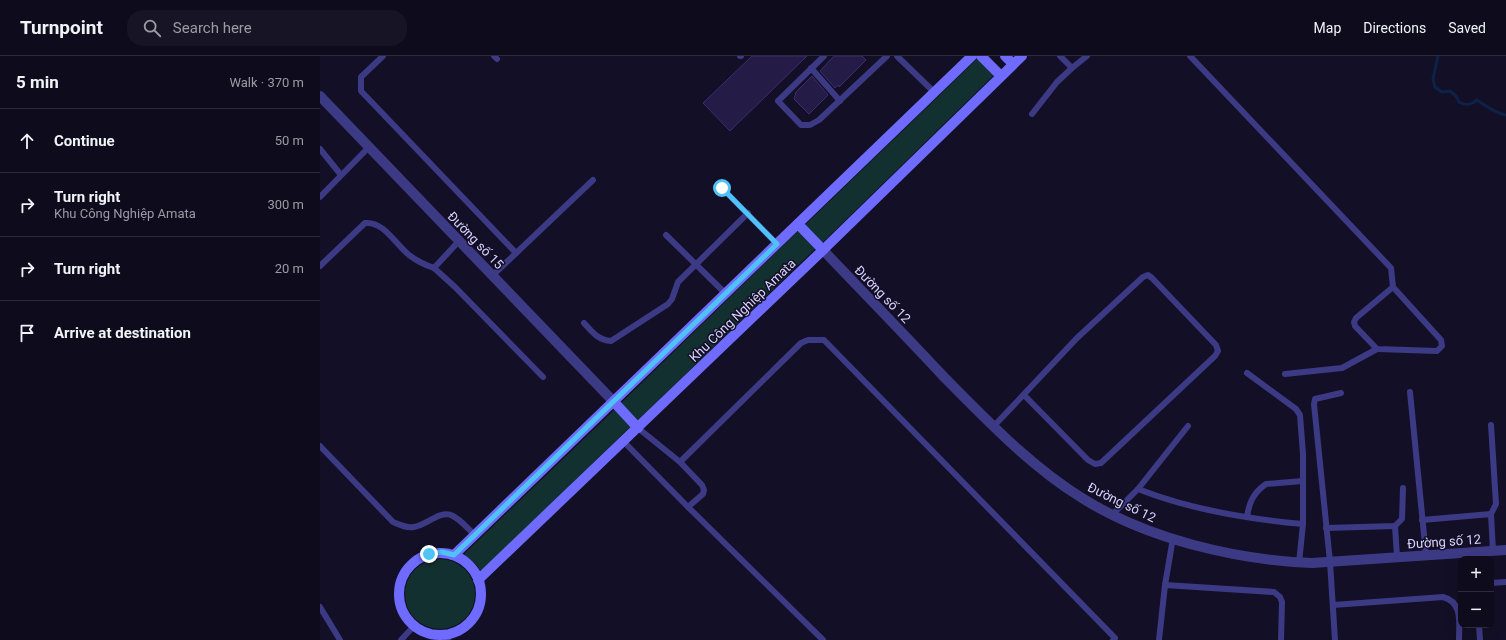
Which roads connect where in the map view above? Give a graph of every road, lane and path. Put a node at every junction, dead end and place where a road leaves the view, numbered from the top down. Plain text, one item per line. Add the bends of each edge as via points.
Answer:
1 (383, 56) edge
2 (824, 56) edge
3 (887, 56) edge
4 (896, 56) edge
5 (972, 56) edge
6 (981, 56) edge
7 (1005, 56) edge
8 (1022, 56) edge
9 (1060, 56) edge
10 (1087, 56) edge
11 (1190, 56) edge
12 (1013, 64) junction
13 (811, 68) junction
14 (1072, 68) junction
15 (1000, 76) junction
16 (934, 92) junction
17 (320, 96) edge
18 (840, 101) junction
19 (1032, 114) dead end
20 (369, 148) junction
21 (320, 149) edge
22 (341, 175) junction
23 (593, 180) dead end
24 (722, 188) dead end
25 (320, 197) edge
26 (748, 213) junction
27 (798, 224) junction
28 (666, 235) dead end
29 (459, 241) junction
30 (777, 244) junction
31 (823, 250) junction
32 (516, 253) junction
33 (695, 264) junction
34 (320, 266) edge
35 (434, 268) junction
36 (492, 276) junction
37 (1393, 288) junction
38 (725, 293) junction
39 (584, 323) dead end
40 (1377, 349) junction
41 (1247, 373) dead end
42 (1285, 374) dead end
43 (543, 377) dead end
44 (1410, 392) dead end
45 (1341, 393) dead end
46 (1024, 395) junction
47 (614, 402) junction
48 (1491, 425) dead end
49 (1188, 426) dead end
50 (993, 427) junction
51 (638, 428) junction
52 (624, 442) junction
53 (320, 446) edge
54 (680, 462) junction
55 (1303, 481) junction
56 (1403, 488) dead end
57 (1138, 489) junction
58 (688, 507) junction
59 (1492, 514) junction
60 (1112, 515) junction
61 (1247, 517) junction
62 (1422, 520) junction
63 (1303, 524) junction
64 (1395, 526) junction
65 (1326, 528) junction
66 (475, 535) junction
67 (1174, 538) junction
68 (1493, 550) junction
69 (1506, 550) edge
70 (454, 555) junction
71 (1426, 555) junction
72 (1397, 557) junction
73 (1330, 562) junction
74 (1299, 563) junction
75 (478, 580) junction
76 (1506, 582) edge
77 (1494, 584) edge
78 (1165, 585) junction
79 (1333, 605) junction
80 (320, 607) edge
81 (414, 626) junction
82 (1479, 628) edge
83 (446, 637) edge
84 (1115, 639) edge
85 (340, 640) edge
86 (401, 640) edge
87 (823, 640) edge
88 (1159, 640) edge
89 (1281, 640) edge
90 (1335, 640) edge
91 (1459, 640) edge
92 (1480, 640) edge

1 - 32 lane via 361,77 361,91
2 - 13 lane
3 - 18 lane
4 - 16 lane
5 - 16 street, Khu Công Nghiệp Amata
6 - 15 street
7 - 12 street
8 - 12 street, Khu Công Nghiệp Amata
9 - 14 lane
10 - 14 lane
11 - 37 lane via 1388,264 1392,272
12 - 15 street, Khu Công Nghiệp Amata
13 - 18 lane
13 - 18 lane via 778,101 801,125 810,125
14 - 19 lane via 1057,82
15 - 31 street, Khu Công Nghiệp Amata
16 - 27 street, Khu Công Nghiệp Amata
17 - 20 street, Đường số 15
20 - 22 lane
20 - 29 street, Đường số 15
21 - 22 lane
22 - 25 lane
23 - 32 lane
24 - 26 lane
26 - 30 lane
26 - 33 lane
27 - 30 street, Khu Công Nghiệp Amata
27 - 31 street
28 - 33 lane
29 - 35 lane
29 - 36 street, Đường số 15
30 - 38 street, Khu Công Nghiệp Amata
31 - 50 street, Đường số 12
31 - 51 street, Khu Công Nghiệp Amata
32 - 36 lane
33 - 38 lane
33 - 39 lane via 678,282 668,304 611,341 597,337
34 - 35 lane via 365,223 372,222 379,225 409,255 420,263
35 - 43 lane
36 - 47 street, Đường số 15
37 - 40 lane via 1354,322
37 - 40 lane via 1441,340 1442,346 1437,351
38 - 47 street, Khu Công Nghiệp Amata
40 - 42 lane via 1342,368
41 - 55 lane via 1296,409 1300,415
44 - 62 lane
45 - 65 lane via 1319,397 1315,399 1314,404
46 - 46 lane via 1088,460 1095,464 1101,463 1218,351 1216,345 1148,275 1077,338
46 - 50 lane
47 - 51 street
47 - 66 street, Khu Công Nghiệp Amata
48 - 59 lane via 1496,504
49 - 57 lane
50 - 60 street, Đường số 12 via 1048,475 1082,499
51 - 52 street, Khu Công Nghiệp Amata
51 - 54 lane
52 - 58 lane
52 - 75 street, Khu Công Nghiệp Amata
53 - 66 lane via 393,522 403,527 416,527 447,515 453,516
54 - 58 lane via 704,490 703,494
54 - 84 lane via 801,343 808,340 824,340
55 - 61 lane via 1266,484 1249,503
55 - 63 lane
56 - 64 lane via 1402,519
57 - 60 lane
57 - 61 lane via 1213,512
58 - 87 lane
59 - 62 lane
59 - 68 lane
60 - 67 street, Đường số 12
61 - 63 lane
62 - 71 lane
63 - 74 lane
64 - 65 lane
64 - 72 lane
65 - 73 lane
66 - 70 street, Khu Công Nghiệp Amata
67 - 74 street, Đường số 12 via 1255,558
67 - 78 lane
68 - 69 street, Đường số 12
68 - 71 street, Đường số 12
70 - 75 street via 473,569
70 - 81 street via 442,552 429,554 417,559 404,573 399,592 400,604
71 - 72 street, Đường số 12
72 - 73 street, Đường số 12
73 - 74 street, Đường số 12
73 - 79 lane
75 - 83 street via 480,604 475,615 467,625
76 - 77 lane
78 - 88 lane
78 - 89 lane via 1274,592 1282,602
79 - 90 lane
79 - 91 lane via 1443,597 1451,599 1458,611
80 - 85 lane
81 - 83 street
81 - 86 lane
82 - 92 lane

